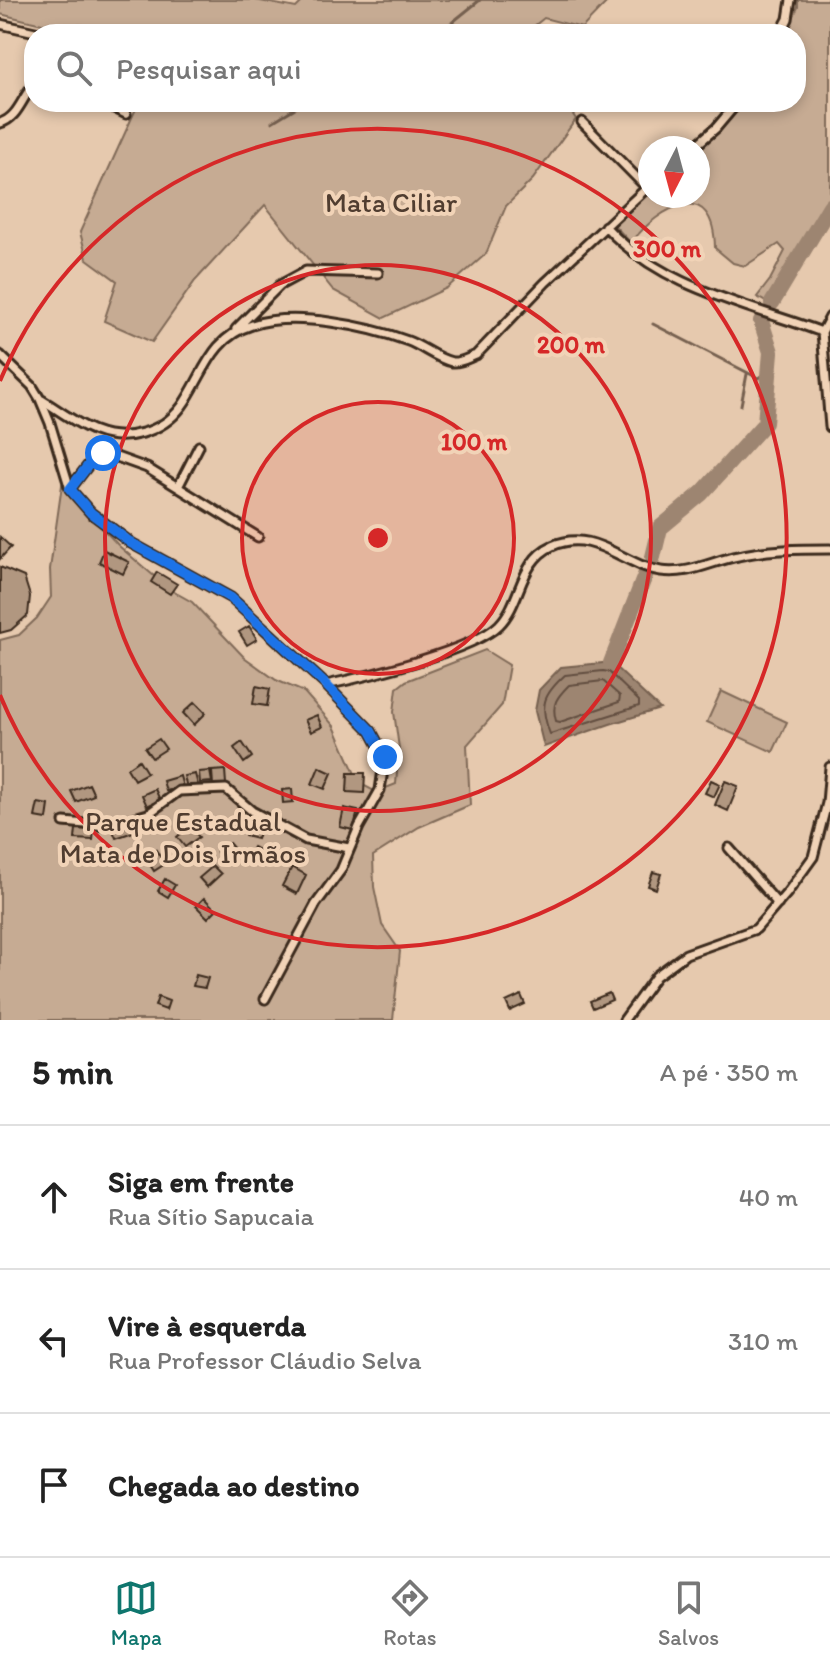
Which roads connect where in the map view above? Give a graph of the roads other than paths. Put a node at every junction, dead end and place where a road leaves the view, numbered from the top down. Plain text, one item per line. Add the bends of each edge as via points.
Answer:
1 (791, 0) edge
2 (0, 24) edge
3 (785, 24) edge
4 (24, 29) edge
5 (24, 100) edge
6 (122, 112) edge
7 (730, 112) edge
8 (126, 114) dead end
9 (582, 122) dead end
10 (0, 123) edge
11 (707, 136) edge
12 (638, 175) edge
13 (638, 196) edge
14 (605, 226) junction
15 (378, 273) dead end
16 (830, 317) edge
17 (822, 332) junction
18 (220, 344) junction
19 (0, 355) edge
20 (40, 399) junction
21 (830, 427) edge
22 (199, 446) dead end
23 (178, 487) junction
24 (70, 489) junction
25 (258, 537) dead end
26 (830, 549) edge
27 (326, 685) junction
28 (830, 767) edge
29 (64, 822) dead end
30 (349, 848) junction
31 (729, 848) dead end
32 (778, 904) junction
33 (265, 999) dead end
34 (624, 1020) edge

1 - 3 street
2 - 4 street
5 - 10 street via 14,115
6 - 8 street
7 - 11 street
9 - 12 street
13 - 14 street
14 - 17 street via 663,273
14 - 18 street via 476,355 463,361 452,362 406,341 321,322 253,324
15 - 18 street via 306,271 280,285
16 - 17 street
17 - 21 street
18 - 20 street via 183,404 149,431 132,436 98,432
19 - 20 street
20 - 24 street
22 - 23 street
23 - 24 street via 126,459 99,454
23 - 25 street
24 - 27 street via 91,513 131,543 231,598
26 - 27 street via 759,552 701,568 661,571 596,543 564,542 538,555 508,614 491,632 383,672
27 - 30 street via 371,731 385,757 380,790
28 - 32 street via 813,857
29 - 30 street via 107,826 148,814 179,791 226,789 252,811 306,840
30 - 33 street
31 - 32 street
32 - 34 street via 756,929 686,954 656,976

